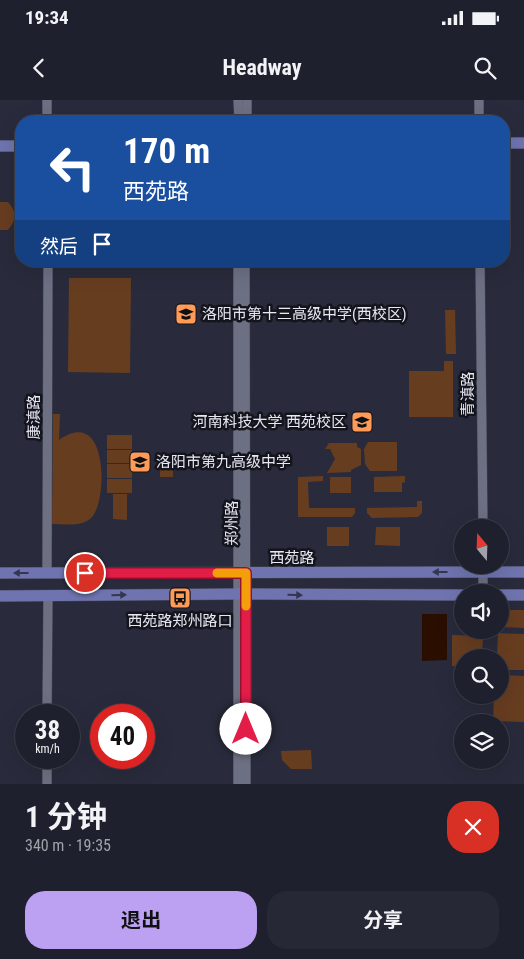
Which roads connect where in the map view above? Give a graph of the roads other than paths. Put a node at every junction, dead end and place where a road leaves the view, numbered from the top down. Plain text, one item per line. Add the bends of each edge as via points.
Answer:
1 (45, 100) edge
2 (238, 100) edge
3 (247, 100) edge
4 (479, 100) edge
5 (45, 115) edge
6 (239, 115) edge
7 (247, 115) edge
8 (479, 115) edge
9 (0, 140) edge
10 (15, 140) edge
11 (510, 143) edge
12 (524, 143) edge
13 (0, 146) edge
14 (15, 146) edge
15 (510, 150) edge
16 (524, 150) edge
17 (43, 267) edge
18 (48, 267) edge
19 (238, 267) edge
20 (245, 267) edge
21 (480, 267) edge
22 (482, 519) edge
23 (454, 569) edge
24 (509, 571) edge
25 (524, 572) edge
26 (0, 573) edge
27 (44, 573) junction
28 (242, 573) junction
29 (242, 594) junction
30 (454, 595) edge
31 (509, 595) edge
32 (524, 595) edge
33 (0, 596) edge
34 (45, 596) junction
35 (42, 704) edge
36 (47, 704) edge
37 (42, 769) edge
38 (47, 769) edge
39 (42, 784) edge
40 (47, 784) edge
41 (238, 784) edge
42 (246, 784) edge

1 - 5 street
2 - 6 street
3 - 7 street
4 - 8 street
9 - 10 main road
11 - 12 main road
13 - 14 main road
15 - 16 main road
17 - 27 street, 康滇路
18 - 27 street, 康滇路
19 - 28 street, 郑州路
20 - 28 street, 郑州路
21 - 22 street, 青滇路
23 -> 28 main road, 西苑路
24 - 25 main road, 西苑路
27 -> 26 main road, 西苑路
27 - 28 main road, 西苑路
28 - 29 street, 郑州路
29 -> 30 main road
34 -> 29 main road
29 - 41 street, 郑州路
29 - 42 street, 郑州路
31 - 32 main road
33 - 34 main road
34 - 35 street
34 - 36 street
37 - 39 street
38 - 40 street

